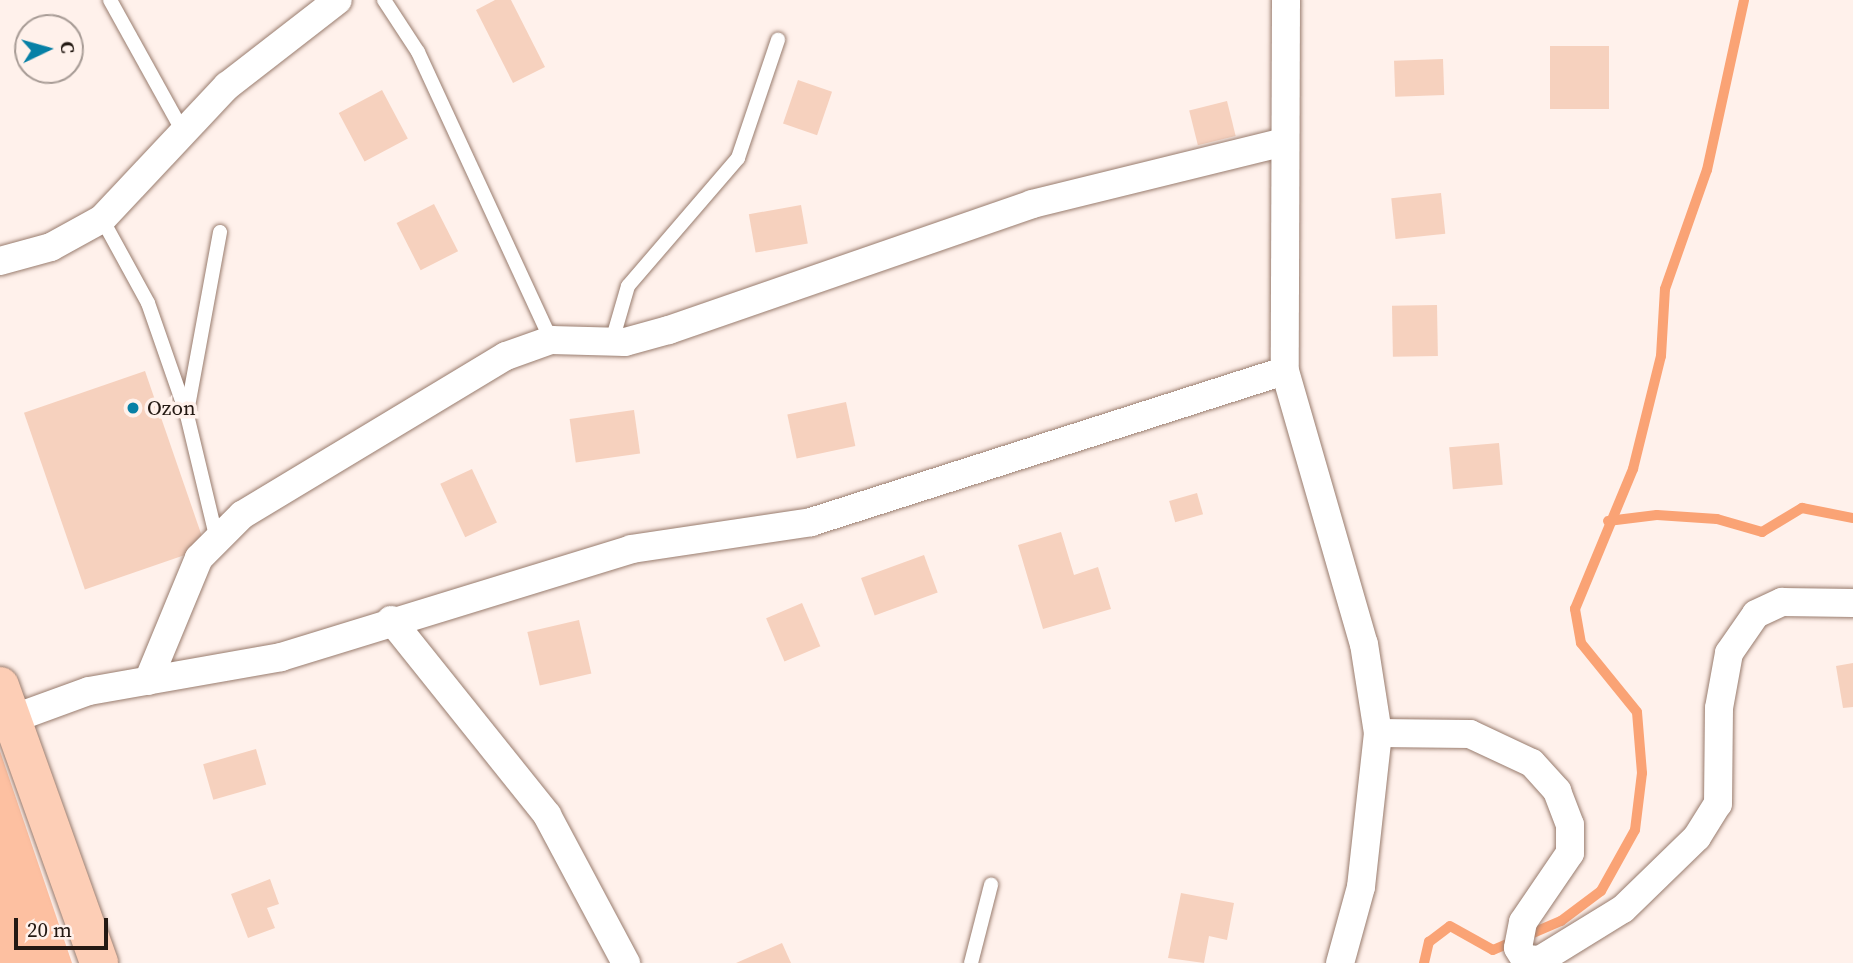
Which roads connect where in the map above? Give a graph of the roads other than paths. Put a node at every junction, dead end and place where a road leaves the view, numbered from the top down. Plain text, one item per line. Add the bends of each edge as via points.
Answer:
1 (110, 0) edge
2 (338, 0) edge
3 (384, 0) edge
4 (1286, 0) edge
5 (778, 40) dead end
6 (182, 130) junction
7 (1285, 142) junction
8 (102, 219) junction
9 (220, 232) dead end
10 (0, 261) edge
11 (551, 340) junction
12 (612, 341) junction
13 (1285, 371) junction
14 (187, 415) junction
15 (217, 540) junction
16 (1853, 603) edge
17 (391, 620) junction
18 (148, 681) junction
19 (6, 702) edge
20 (1378, 733) junction
21 (991, 885) dead end
22 (99, 963) edge
23 (626, 963) edge
24 (971, 963) edge
25 (1340, 963) edge

1 - 6 lane
2 - 6 street via 227,86
3 - 11 lane via 418,52
4 - 7 street
5 - 12 lane via 738,158 628,286
6 - 8 street
7 - 12 street via 1032,204 669,330
7 - 13 street
8 - 10 street via 51,247
8 - 14 lane via 148,303
9 - 14 lane
11 - 12 street
11 - 15 street via 506,356 242,515
13 - 17 street via 811,522 631,549
13 - 20 street via 1364,644
14 - 15 lane
15 - 18 street via 199,558
16 - 20 street via 1782,602 1756,614 1729,653 1719,708 1718,804 1698,837 1623,909 1540,960 1525,959 1518,948 1523,922 1570,853 1570,825 1557,791 1532,763 1470,734
17 - 18 street via 281,657
17 - 23 street via 547,815
18 - 19 street
19 - 22 main road
20 - 25 street via 1362,887
21 - 24 lane

